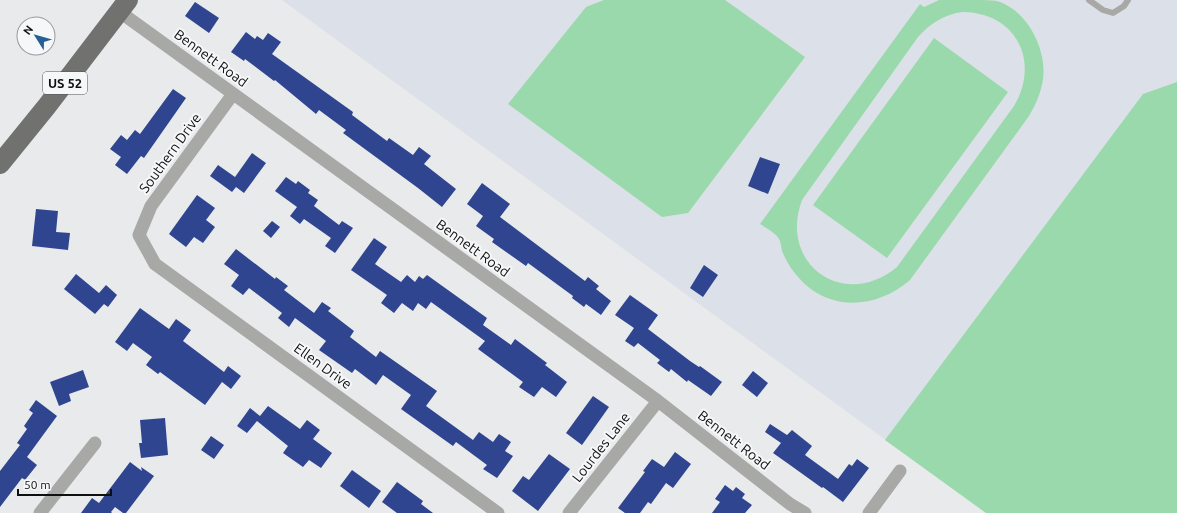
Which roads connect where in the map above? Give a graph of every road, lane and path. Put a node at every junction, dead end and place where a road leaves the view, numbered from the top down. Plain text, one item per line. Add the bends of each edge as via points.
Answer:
1 (1089, 0) edge
2 (1128, 0) edge
3 (124, 6) edge
4 (233, 94) junction
5 (0, 164) edge
6 (139, 235) joint
7 (658, 401) junction
8 (95, 443) dead end
9 (900, 471) dead end
10 (787, 508) edge
11 (40, 513) edge
12 (498, 513) edge
13 (569, 513) edge
14 (805, 513) edge
15 (868, 513) edge

1 - 2 lane via 1112,13 1124,6
3 - 4 street, Bennett Road
3 - 5 main road, US 52
4 - 6 street, Southern Drive via 151,206
4 - 7 street, Bennett Road
6 - 12 street, Ellen Drive via 155,264
7 - 10 street, Bennett Road
7 - 13 street, Lourdes Lane
8 - 11 street
9 - 15 street
10 - 14 street, Bennett Road

